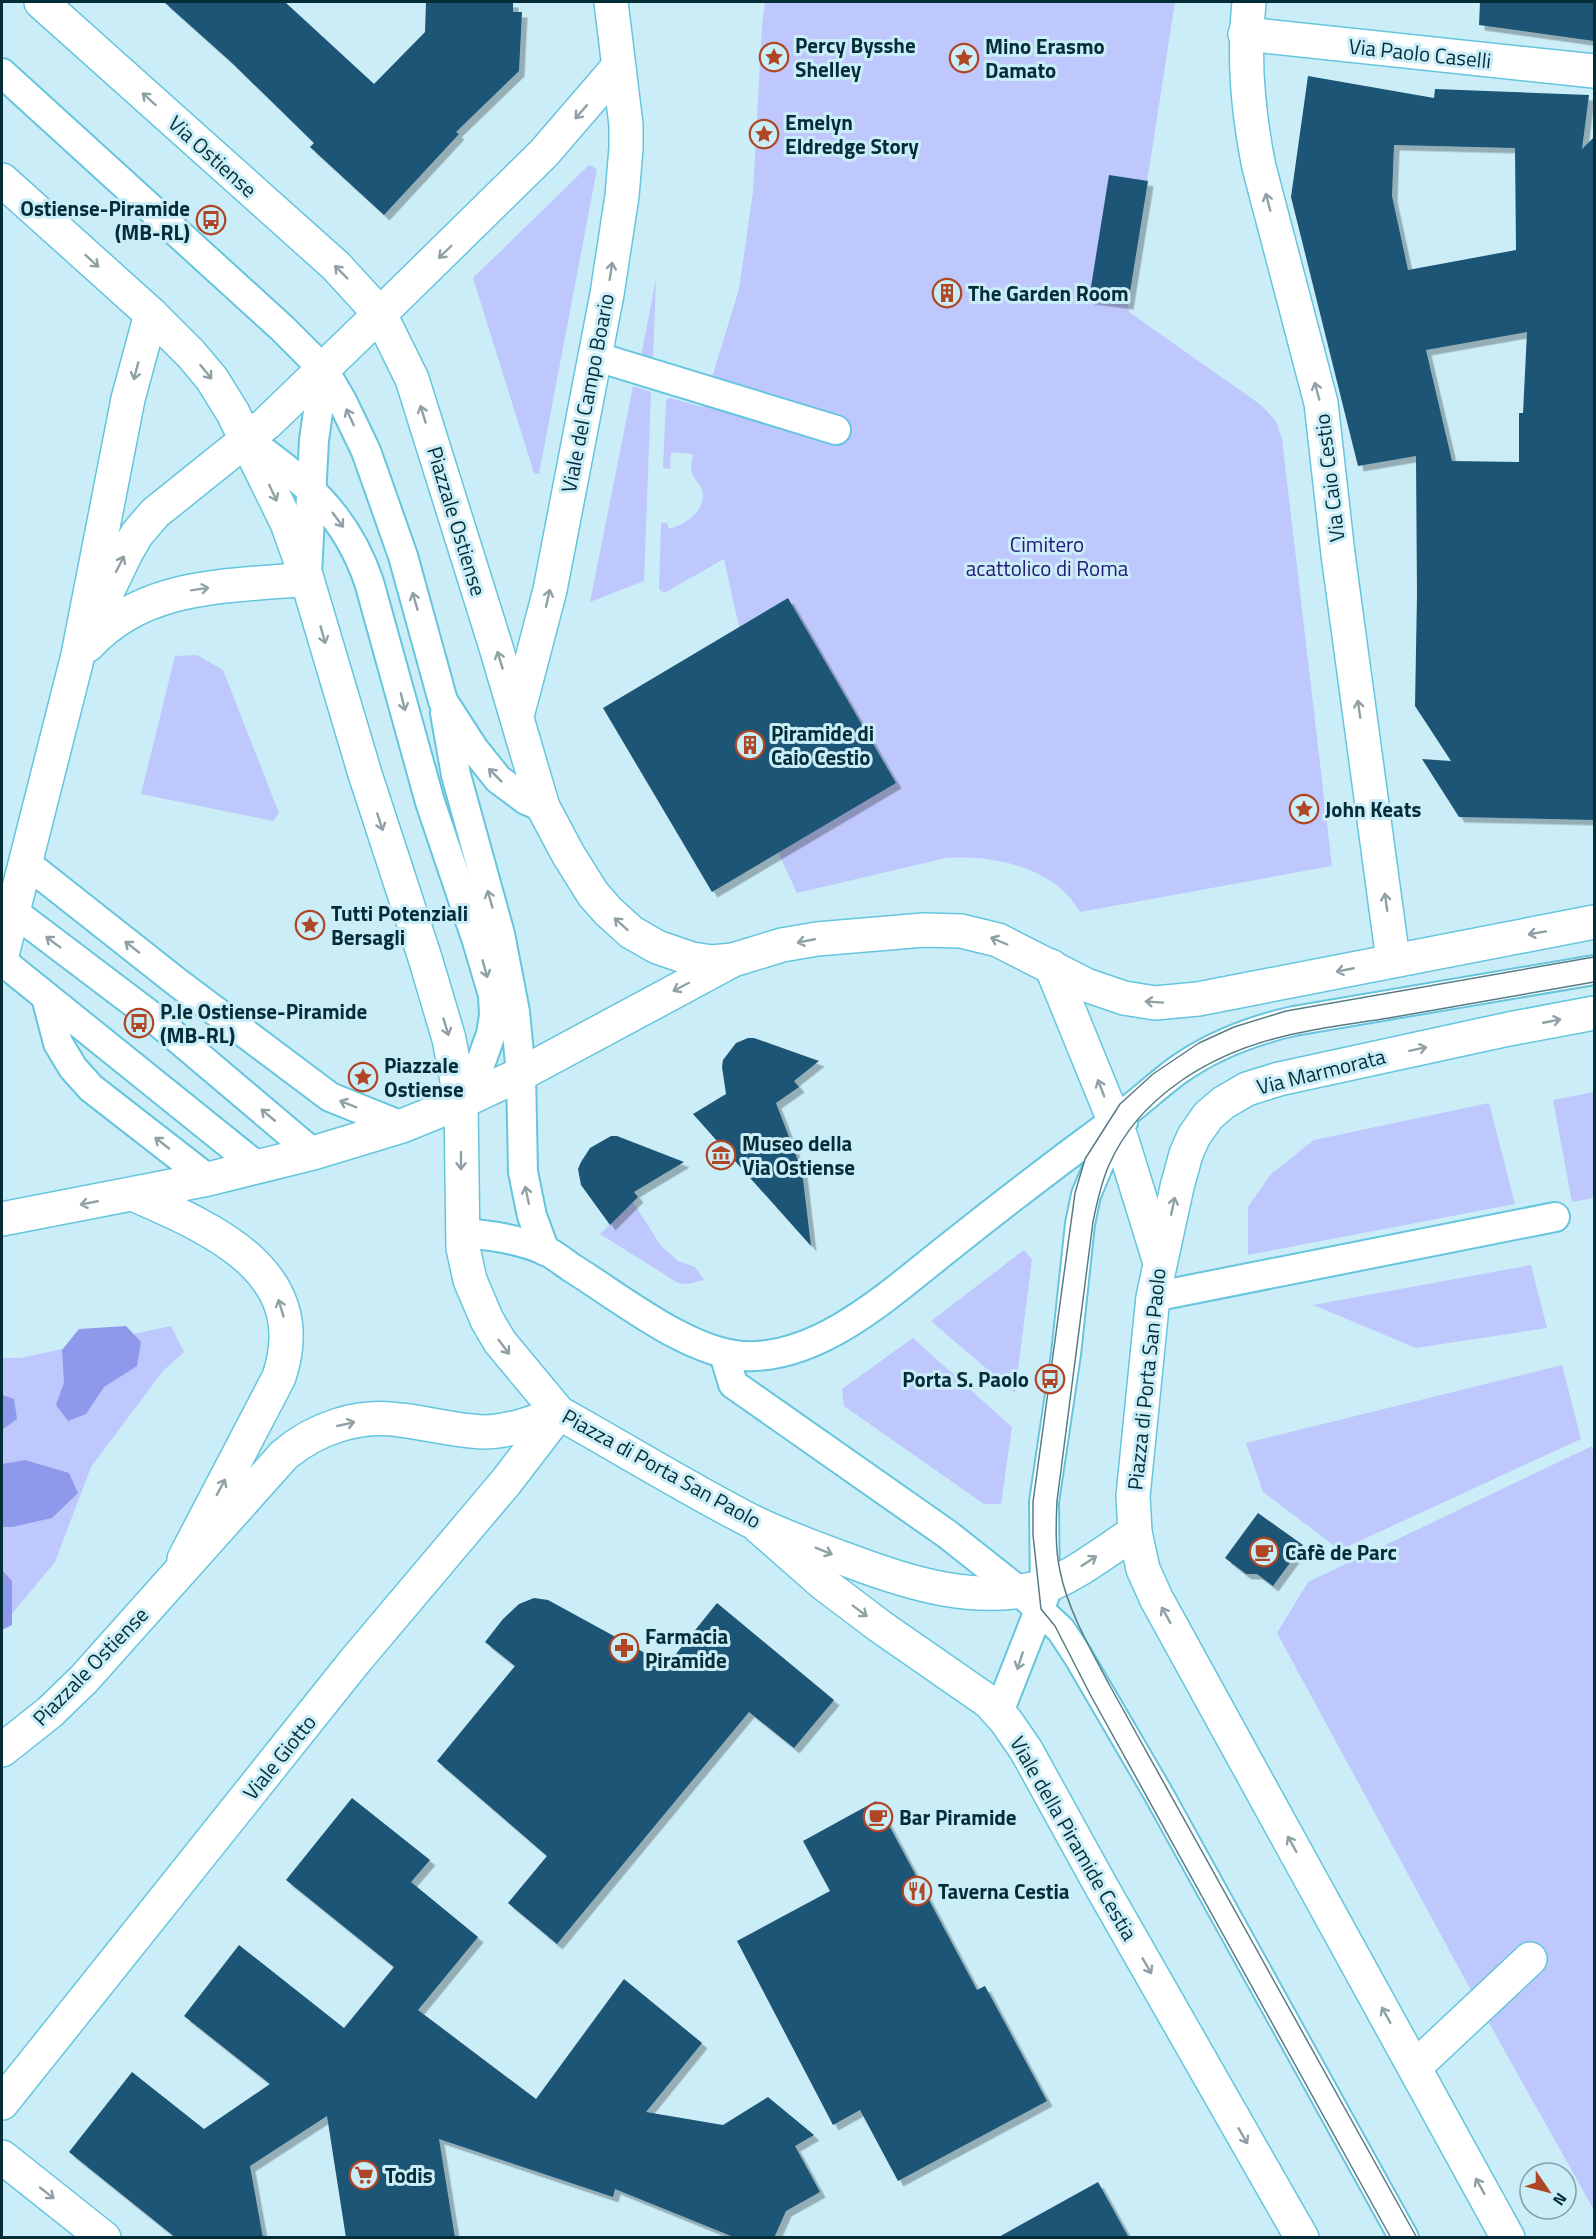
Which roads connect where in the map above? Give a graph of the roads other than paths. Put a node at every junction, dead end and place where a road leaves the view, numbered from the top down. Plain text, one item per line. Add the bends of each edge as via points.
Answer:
1 (41, 2) edge
2 (611, 2) edge
3 (1249, 2) edge
4 (1245, 34) junction
5 (618, 66) junction
6 (1594, 71) edge
7 (2, 73) edge
8 (2, 180) edge
9 (151, 314) junction
10 (380, 314) junction
11 (594, 356) junction
12 (324, 370) junction
13 (836, 430) dead end
14 (248, 440) junction
15 (311, 490) junction
16 (307, 579) junction
17 (78, 655) junction
18 (443, 700) junction
19 (517, 716) junction
20 (543, 807) junction
21 (26, 863) junction
22 (14, 912) junction
23 (1594, 922) edge
24 (2, 955) edge
25 (733, 960) junction
26 (1394, 960) junction
27 (2, 961) edge
28 (1051, 966) junction
29 (1594, 970) edge
30 (46, 997) junction
31 (1594, 1013) edge
32 (521, 1074) junction
33 (461, 1102) junction
34 (1123, 1118) junction
35 (402, 1126) junction
36 (313, 1153) junction
37 (258, 1167) junction
38 (208, 1179) junction
39 (135, 1195) junction
40 (1555, 1217) dead end
41 (2, 1219) edge
42 (464, 1233) junction
43 (545, 1251) junction
44 (1160, 1263) junction
45 (1153, 1297) junction
46 (724, 1354) junction
47 (559, 1413) junction
48 (751, 1520) junction
49 (1135, 1532) junction
50 (175, 1576) junction
51 (1035, 1595) junction
52 (999, 1712) junction
53 (2, 1750) edge
54 (1530, 1959) dead end
55 (1415, 2067) junction
56 (2, 2103) edge
57 (2, 2157) edge
58 (104, 2238) edge
59 (1302, 2238) edge
60 (1404, 2238) edge
61 (1508, 2238) edge

10 -> 1 main road, Via Ostiense via 336,266
2 - 5 main road, Viale del Campo Boario
3 - 4 main road, Via Caio Cestio
4 - 6 main road, Via Paolo Caselli
26 -> 4 main road, Via Caio Cestio via 1321,403 1259,167 1252,131
5 -> 10 main road via 544,153
11 -> 5 main road, Viale del Campo Boario via 624,173 626,125
7 - 12 lane
8 -> 9 main road
9 -> 14 main road via 212,379
9 -> 17 main road via 128,399
10 - 12 main road
19 -> 10 main road, Piazzale Ostiense via 412,379
11 - 13 lane
19 -> 11 main road, Viale del Campo Boario via 550,590
12 - 14 main road
12 - 15 lane
18 -> 12 lane via 403,556 377,482 349,414
14 - 15 lane
14 -> 16 main road via 287,523
17 -> 14 main road via 137,534 155,513
15 - 16 lane
15 -> 33 lane via 339,520 362,560 430,802 493,995 491,1034 482,1062
17 -> 16 main road via 115,619 172,595 214,587
16 -> 33 main road via 449,1039
17 - 21 main road
20 -> 18 lane via 526,800 498,779 474,750
32 -> 18 lane via 515,1012 500,934 456,775
19 - 20 main road, Piazzale Ostiense
25 -> 20 main road, Piazzale Ostiense via 692,959 657,947 631,932 593,894
21 - 22 main road
35 -> 21 lane via 330,1097
22 - 24 main road
36 -> 22 lane via 150,1016
23 -> 26 main road
28 -> 25 main road via 982,935 924,930 817,939
25 -> 32 main road
26 -> 28 main road via 1170,1003 1108,993
27 - 30 lane
34 -> 28 main road, Piazza di Porta San Paolo
29 - 34 lane via 1272,1026 1186,1065
30 - 37 lane
38 -> 30 lane via 91,1088 73,1068 58,1043
44 -> 31 main road, Via Marmorata via 1177,1187 1194,1136 1208,1116 1247,1089 1300,1074
32 - 33 main road
43 -> 32 lane via 532,1216 523,1172
33 - 35 main road
33 -> 42 main road, Piazza di Porta San Paolo
34 - 44 main road, Piazza di Porta San Paolo
34 - 46 lane via 847,1324 819,1339 777,1353
34 - 51 lane via 1086,1195 1080,1224
35 - 36 main road
36 - 37 main road
37 - 38 main road
38 - 39 main road
39 -> 41 main road
50 -> 39 main road, Piazzale Ostiense via 279,1377 286,1356 286,1337 275,1290 258,1266 212,1232
40 - 45 lane
42 - 43 lane via 509,1239
42 -> 47 main road, Piazza di Porta San Paolo via 471,1280 487,1320 500,1342
43 - 46 lane via 678,1335
44 - 45 main road, Piazza di Porta San Paolo
45 - 49 main road, Piazza di Porta San Paolo via 1133,1496
46 - 51 lane via 733,1384
47 - 48 main road, Piazza di Porta San Paolo
50 -> 47 main road, Piazzale Ostiense via 284,1455 323,1429 382,1418 485,1432 511,1429
47 - 56 main road, Viale Giotto
48 -> 51 main road, Piazza di Porta San Paolo via 829,1553 920,1584 963,1593
48 -> 52 main road, Viale della Piramide Cestia via 824,1584 977,1692
51 -> 49 main road, Piazza di Porta San Paolo
55 -> 49 main road via 1156,1598 1143,1569
50 - 53 main road, Piazzale Ostiense via 70,1693
51 -> 52 lane
51 - 60 lane via 1078,1656 1158,1793
52 -> 59 main road, Viale della Piramide Cestia via 1026,1750
54 - 55 main road
61 -> 55 main road
57 -> 58 main road

